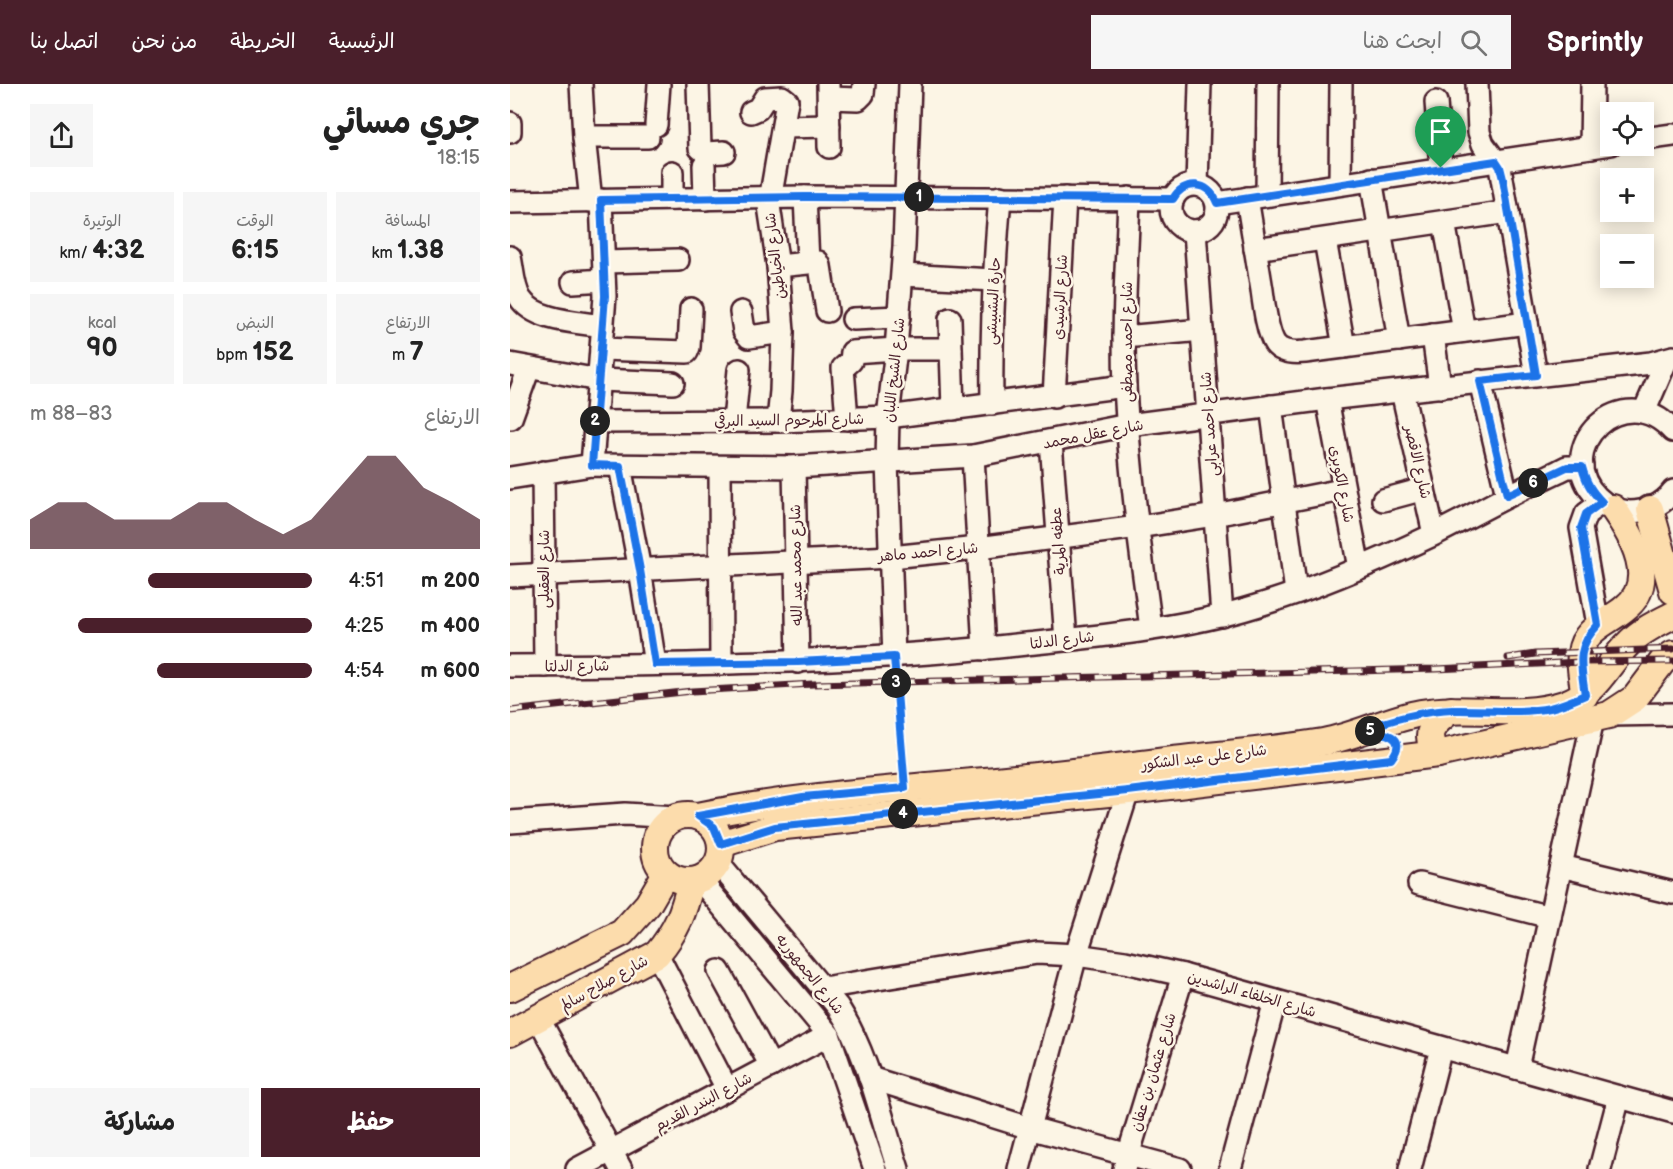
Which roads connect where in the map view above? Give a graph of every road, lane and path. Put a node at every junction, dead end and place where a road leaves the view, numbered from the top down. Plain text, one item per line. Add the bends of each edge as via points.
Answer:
1 (581, 84) edge
2 (659, 84) edge
3 (698, 84) edge
4 (864, 84) edge
5 (910, 84) edge
6 (1200, 84) edge
7 (1268, 84) edge
8 (1341, 84) edge
9 (1477, 84) edge
10 (1592, 84) edge
11 (829, 91) edge
12 (1436, 102) dead end
13 (751, 112) dead end
14 (510, 123) edge
15 (783, 127) junction
16 (510, 132) edge
17 (1673, 135) edge
18 (584, 137) junction
19 (1600, 138) edge
20 (1654, 138) edge
21 (1600, 145) edge
22 (724, 152) dead end
23 (1496, 161) junction
24 (704, 165) dead end
25 (1441, 168) junction
26 (672, 172) dead end
27 (1371, 179) junction
28 (1340, 183) junction
29 (1197, 185) junction
30 (1268, 194) junction
31 (805, 197) junction
32 (907, 197) junction
33 (770, 198) junction
34 (1000, 198) junction
35 (1065, 198) junction
36 (1129, 198) junction
37 (1247, 198) junction
38 (672, 199) junction
39 (705, 199) junction
40 (1173, 199) junction
41 (596, 200) junction
42 (510, 202) edge
43 (1217, 203) junction
44 (1508, 213) junction
45 (1444, 222) junction
46 (1195, 231) junction
47 (1380, 231) junction
48 (1325, 240) junction
49 (1255, 249) junction
50 (510, 257) edge
51 (678, 260) dead end
52 (808, 262) junction
53 (778, 266) junction
54 (604, 271) junction
55 (903, 275) junction
56 (993, 280) junction
57 (573, 282) dead end
58 (691, 309) dead end
59 (827, 311) dead end
60 (741, 312) dead end
61 (899, 317) junction
62 (950, 318) dead end
63 (853, 319) dead end
64 (1527, 323) junction
65 (603, 326) junction
66 (1202, 330) junction
67 (1464, 331) junction
68 (783, 332) junction
69 (1433, 335) junction
70 (1124, 337) junction
71 (1399, 340) junction
72 (1344, 347) junction
73 (896, 349) junction
74 (951, 349) junction
75 (601, 350) junction
76 (1670, 358) edge
77 (520, 366) edge
78 (739, 370) dead end
79 (1536, 375) junction
80 (599, 380) junction
81 (1480, 381) junction
82 (673, 383) dead end
83 (1125, 386) junction
84 (1440, 387) junction
85 (1402, 391) junction
86 (1054, 397) junction
87 (1327, 399) junction
88 (992, 404) junction
89 (1271, 406) junction
90 (953, 410) junction
91 (1644, 411) junction
92 (1208, 414) junction
93 (888, 417) junction
94 (511, 418) edge
95 (847, 419) junction
96 (778, 421) junction
97 (595, 422) junction
98 (734, 422) junction
99 (1128, 425) junction
100 (1673, 431) edge
101 (1051, 442) junction
102 (973, 456) junction
103 (887, 462) junction
104 (592, 465) junction
105 (620, 466) junction
106 (720, 467) junction
107 (794, 467) junction
108 (1582, 467) junction
109 (543, 472) junction
110 (510, 478) edge
111 (1424, 489) junction
112 (1342, 490) junction
113 (1673, 491) edge
114 (1507, 495) junction
115 (1283, 500) junction
116 (1383, 500) dead end
117 (1608, 505) junction
118 (1650, 509) junction
119 (1215, 515) junction
120 (1138, 527) junction
121 (1434, 534) junction
122 (1057, 537) junction
123 (978, 548) junction
124 (891, 557) junction
125 (796, 561) junction
126 (720, 565) junction
127 (1359, 568) junction
128 (640, 570) junction
129 (544, 575) junction
130 (510, 576) edge
131 (1673, 591) edge
132 (1296, 592) junction
133 (1673, 615) edge
134 (1222, 616) junction
135 (1598, 625) junction
136 (1151, 628) junction
137 (1066, 640) junction
138 (984, 649) junction
139 (1673, 654) edge
140 (894, 657) junction
141 (798, 662) junction
142 (655, 664) junction
143 (721, 664) junction
144 (510, 666) edge
145 (544, 666) junction
146 (1585, 695) junction
147 (1451, 710) junction
148 (1673, 714) edge
149 (1601, 717) junction
150 (1362, 730) junction
151 (1438, 754) junction
152 (1391, 759) junction
153 (905, 788) junction
154 (1128, 791) junction
155 (687, 817) junction
156 (510, 822) edge
157 (1561, 866) junction
158 (707, 867) junction
159 (666, 873) junction
160 (1419, 884) dead end
161 (1673, 893) edge
162 (1550, 917) junction
163 (657, 954) junction
164 (1077, 955) junction
165 (719, 971) dead end
166 (1182, 975) junction
167 (510, 988) edge
168 (823, 988) junction
169 (1275, 1001) junction
170 (539, 1019) junction
171 (510, 1033) edge
172 (829, 1035) junction
173 (1441, 1048) junction
174 (771, 1066) junction
175 (1517, 1068) junction
176 (870, 1078) junction
177 (727, 1089) junction
178 (1619, 1097) junction
179 (1672, 1110) edge
180 (1030, 1128) junction
181 (616, 1160) edge
182 (1126, 1162) edge
183 (871, 1167) edge
184 (577, 1169) edge
185 (898, 1169) edge
186 (1019, 1169) edge
187 (1180, 1169) edge
188 (1230, 1169) edge
189 (1410, 1169) edge
190 (1600, 1169) edge

1 - 18 street
2 - 18 street via 652,131
3 - 22 street via 700,148 706,153
4 - 11 street via 858,99
5 - 32 street, شارع الشيخ اللبان
6 - 29 street
7 - 30 street
8 - 28 street
9 - 23 street via 1479,132
10 - 19 street
11 - 15 street via 829,137
12 - 25 street
13 - 15 street, شارع الخياطين via 759,109 765,98 785,98
14 - 16 street
15 - 33 street, شارع الخياطين
17 - 20 street
18 - 41 street
21 - 23 street
23 - 25 street
23 - 44 street
24 - 39 street
25 - 27 street
26 - 38 street
27 - 28 street
27 - 47 street
28 - 30 street
29 - 40 street via 1182,188
29 - 43 street via 1210,191
30 - 37 street
31 - 32 street
31 - 33 street
31 - 52 street
32 - 34 street
32 - 55 street, شارع الشيخ اللبان
33 - 39 street
33 - 53 street, شارع الخياطين
34 - 35 street
34 - 56 street, حارة البشبيشى
35 - 36 street
35 - 86 street, شارع الرشيدى
36 - 40 street
36 - 70 street, شارع احمد مصطفى
37 - 43 street
37 - 49 street
38 - 39 street
38 - 41 street
40 - 46 street via 1171,208 1178,225
41 - 42 street
41 - 54 street
43 - 46 street via 1212,222
44 - 45 street
44 - 64 street
45 - 47 street
45 - 67 street
46 - 66 street, شارع احمد عرابى
47 - 48 street
47 - 71 street
48 - 49 street
48 - 72 street
49 - 72 street via 1265,310 1276,345 1297,353
50 - 65 street via 520,297 536,313
51 - 54 street
52 - 53 street
52 - 59 street via 820,264
53 - 68 street, شارع الخياطين
54 - 57 street
54 - 65 street
55 - 56 street
55 - 61 street, شارع الشيخ اللبان
56 - 88 street, حارة البشبيشى
58 - 75 street via 687,352
60 - 68 street via 749,337
61 - 63 street
61 - 73 street, شارع الشيخ اللبان
62 - 74 street
64 - 67 street
64 - 79 street
65 - 75 street
66 - 70 street
66 - 92 street, شارع احمد عرابى
67 - 69 street
68 - 96 street, شارع الخياطين
69 - 71 street
69 - 84 street
70 - 83 street, شارع احمد مصطفى
71 - 72 street
73 - 74 street
73 - 93 street, شارع الشيخ اللبان
73 - 95 street via 851,354 851,361 843,368
74 - 90 street
75 - 80 street
76 - 79 street, شارع عقل محمد
76 - 91 street
77 - 80 street
77 - 94 street
78 - 98 street
79 - 81 street, شارع عقل محمد
80 - 82 street
80 - 97 street
81 - 84 street, شارع عقل محمد
81 - 114 street
83 - 86 street, شارع المرحوم السيد البرقي
83 - 99 street, شارع احمد مصطفى
84 - 85 street, شارع عقل محمد
85 - 87 street, شارع عقل محمد
85 - 111 street, شارع الاقصر
86 - 88 street, شارع المرحوم السيد البرقي
87 - 89 street, شارع عقل محمد
87 - 112 street, شارع الكوبرى
88 - 90 street, شارع المرحوم السيد البرقي
89 - 92 street, شارع عقل محمد
89 - 115 street
90 - 93 street, شارع المرحوم السيد البرقي
91 - 100 street
91 - 108 street via 1630,410 1604,419 1586,440
92 - 99 street, شارع عقل محمد
92 - 119 street, شارع احمد عرابى
93 - 95 street, شارع المرحوم السيد البرقي
93 - 103 street, شارع الشيخ اللبان
95 - 96 street, شارع المرحوم السيد البرقي
96 - 98 street, شارع المرحوم السيد البرقي
97 - 98 street, شارع المرحوم السيد البرقي
97 - 104 street
99 - 101 street, شارع عقل محمد
99 - 120 street, شارع احمد مصطفى
101 - 102 street, شارع عقل محمد
101 - 122 street, عطفه المرية
102 - 103 street, شارع عقل محمد
102 - 123 street
103 - 107 street, شارع عقل محمد
103 - 124 street, شارع الشيخ اللبان
104 - 105 street, شارع عقل محمد
104 - 109 street, شارع عقل محمد
105 - 106 street, شارع عقل محمد
105 - 128 street
106 - 107 street, شارع عقل محمد
106 - 126 street
107 - 125 street, شارع محمد عبد الله
108 - 114 street, شارع الدلتا via 1567,467
108 - 117 street via 1592,492
109 - 110 street, شارع عقل محمد
109 - 129 street, شارع العقيلى
111 - 116 street
111 - 121 street, شارع الاقصر
112 - 115 street, شارع احمد ماهر
112 - 127 street, شارع الكوبرى
113 - 118 street
114 - 121 street, شارع الدلتا
115 - 119 street, شارع احمد ماهر
115 - 132 street
117 - 118 street via 1631,512
117 - 135 street via 1586,514 1581,528
117 - 135 main road via 1634,541 1640,587 1625,609
118 - 131 main road
119 - 120 street, شارع احمد ماهر
119 - 134 street, شارع احمد عرابى
120 - 122 street, شارع احمد ماهر
120 - 136 street, شارع احمد مصطفى
121 - 127 street, شارع الدلتا
122 - 123 street, شارع احمد ماهر
122 - 137 street, عطفه المرية
123 - 124 street, شارع احمد ماهر
123 - 138 street
124 - 125 street, شارع احمد ماهر
124 - 140 street, شارع الشيخ اللبان
125 - 126 street, شارع احمد ماهر
125 - 141 street, شارع محمد عبد الله
126 - 128 street, شارع احمد ماهر
126 - 143 street
127 - 132 street, شارع الدلتا
128 - 129 street, شارع احمد ماهر
128 - 142 street
129 - 130 street, شارع احمد ماهر
129 - 145 street, شارع العقيلى
132 - 134 street, شارع الدلتا
133 - 146 main road, شارع على عبد الشكور via 1628,643
134 - 136 street, شارع الدلتا
135 - 146 main road via 1581,652
136 - 137 street, شارع الدلتا
137 - 138 street, شارع الدلتا
138 - 140 street, شارع الدلتا
139 - 149 main road, شارع على عبد الشكور via 1635,698
140 - 141 street, شارع الدلتا
140 - 153 path
141 - 143 street, شارع الدلتا
142 - 143 street, شارع الدلتا
142 - 145 street, شارع الدلتا
144 - 145 street, شارع الدلتا
146 - 147 main road, شارع على عبد الشكور via 1549,708 1523,711
147 - 150 main road, شارع على عبد الشكور via 1396,718
147 - 151 main road via 1430,731 1432,747
148 - 149 street
149 - 151 main road, شارع على عبد الشكور
149 - 157 street
150 - 152 main road via 1388,733 1394,738 1396,753
150 - 153 main road, شارع على عبد الشكور via 1302,745 1036,777
151 - 152 main road, شارع على عبد الشكور
152 - 154 main road, شارع على عبد الشكور
153 - 155 main road, شارع على عبد الشكور via 803,797
154 - 158 main road, شارع على عبد الشكور via 775,827
154 - 164 street
155 - 156 street, شارع على عبد الشكور via 625,814
155 - 158 main road via 714,827
155 - 159 main road via 660,829 656,838 656,857
157 - 161 street
157 - 162 street
158 - 159 main road via 682,881
158 - 163 main road, شارع صلاح سالم via 671,937
158 - 168 street, شارع الجمهوريه
158 - 172 street, شارع الجمهوريه
159 - 167 main road via 648,904 622,933
160 - 162 street
162 - 175 street
163 - 170 main road, شارع صلاح سالم
163 - 177 street
164 - 166 street, شارع الخلفاء الراشدين
164 - 168 street, شارع الخلفاء الراشدين via 1037,953
164 - 180 street
165 - 174 street
166 - 169 street, شارع الخلفاء الراشدين
166 - 182 street, شارع عثمان بن عفان
168 - 176 street, شارع الجمهوريه via 851,1027
169 - 173 street, شارع الخلفاء الراشدين
169 - 188 street
170 - 171 main road, شارع صلاح سالم
170 - 181 street
172 - 174 street, شارع البندر القديم
172 - 183 street, شارع الجمهوريه
173 - 175 street, شارع الخلفاء الراشدين
173 - 189 street
174 - 177 street, شارع البندر القديم
175 - 178 street, شارع الخلفاء الراشدين
176 - 180 street
176 - 185 street, شارع الجمهوريه
177 - 181 street, شارع البندر القديم
178 - 179 street, شارع الخلفاء الراشدين
178 - 190 street
180 - 182 street
180 - 186 street
181 - 184 street, شارع البندر القديم
182 - 187 street

